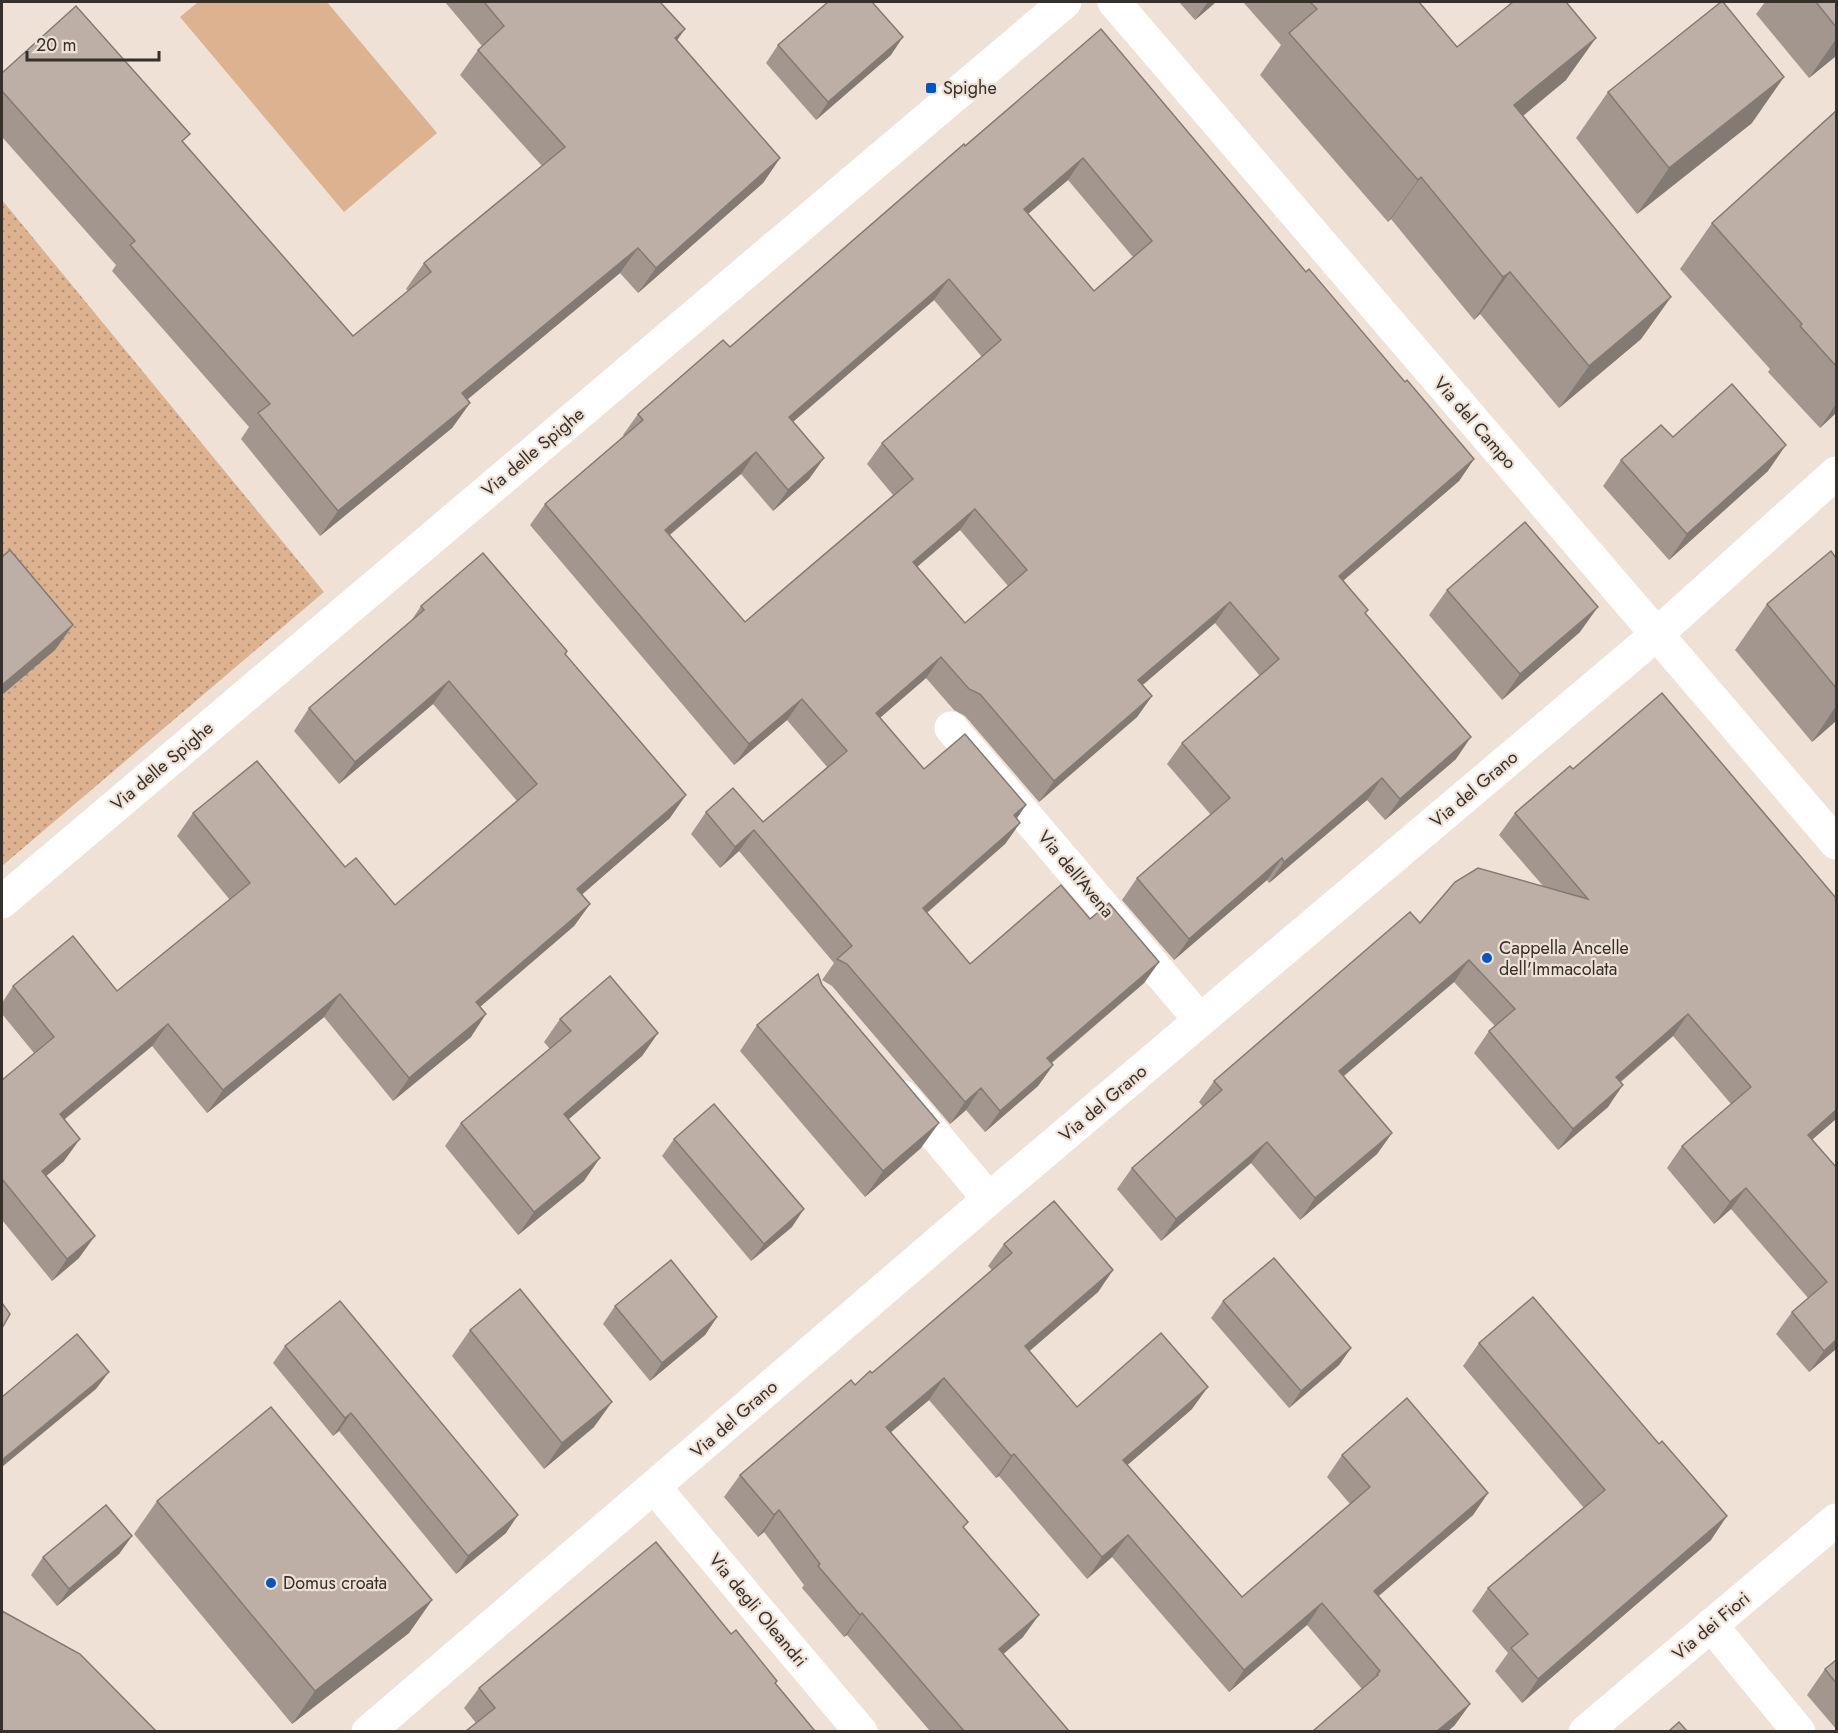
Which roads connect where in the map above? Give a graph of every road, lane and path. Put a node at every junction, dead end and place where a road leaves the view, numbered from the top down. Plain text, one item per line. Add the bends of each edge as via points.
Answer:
1 (1065, 2) edge
2 (1114, 2) edge
3 (1836, 473) edge
4 (1656, 634) junction
5 (951, 728) dead end
6 (1836, 843) edge
7 (2, 902) edge
8 (1200, 1020) junction
9 (880, 1071) edge
10 (989, 1199) junction
11 (654, 1488) junction
12 (1836, 1520) edge
13 (1711, 1626) junction
14 (368, 1731) edge
15 (861, 1731) edge
16 (1585, 1731) edge
17 (1799, 1731) edge

1 - 7 street, Via delle Spighe
2 - 4 street, Via del Campo
3 - 4 street, Via del Grano
4 - 6 street, Via del Campo
4 - 8 street, Via del Grano
5 - 8 street, Via dell'Avena
8 - 10 street, Via del Grano
9 - 10 street
10 - 11 street, Via del Grano
11 - 14 street, Via del Grano
11 - 15 street, Via degli Oleandri
12 - 13 street, Via dei Fiori
13 - 16 street, Via dei Fiori
13 - 17 street

